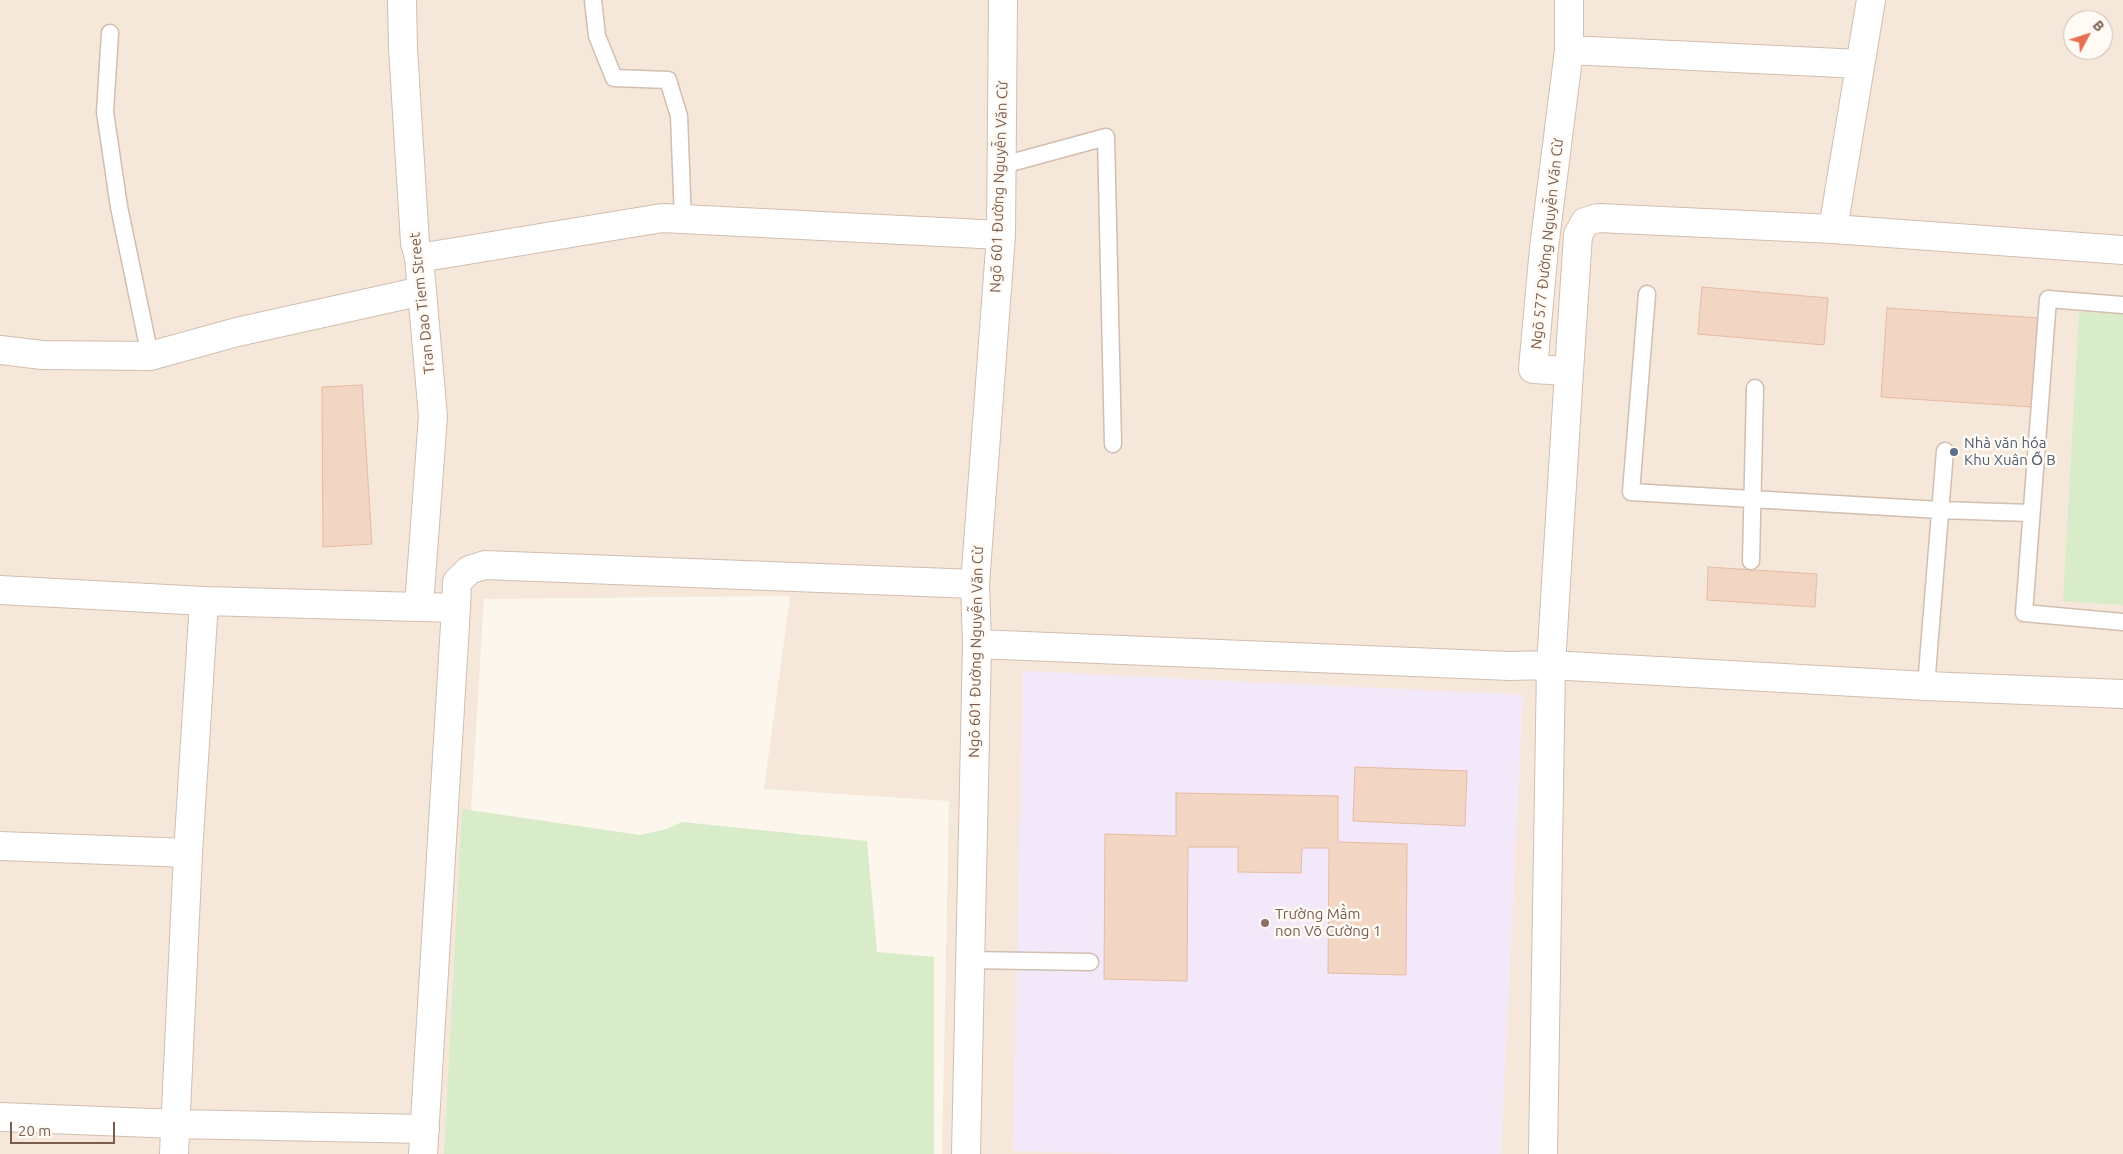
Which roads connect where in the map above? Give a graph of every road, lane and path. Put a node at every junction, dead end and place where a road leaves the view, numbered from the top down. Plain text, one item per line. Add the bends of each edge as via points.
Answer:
1 (402, 0) edge
2 (593, 0) edge
3 (1003, 0) edge
4 (1570, 0) edge
5 (1871, 0) edge
6 (110, 33) dead end
7 (1569, 50) junction
8 (1860, 64) junction
9 (1003, 165) junction
10 (683, 220) junction
11 (1834, 229) junction
12 (1001, 235) junction
13 (2123, 250) edge
14 (419, 258) junction
15 (422, 291) junction
16 (1647, 294) dead end
17 (2123, 305) edge
18 (0, 350) edge
19 (150, 356) junction
20 (1569, 371) junction
21 (1755, 388) dead end
22 (1113, 444) dead end
23 (1945, 451) dead end
24 (1753, 499) junction
25 (1940, 510) junction
26 (2030, 513) junction
27 (1751, 562) dead end
28 (975, 584) junction
29 (0, 590) edge
30 (204, 601) junction
31 (419, 606) junction
32 (456, 608) junction
33 (2123, 622) edge
34 (977, 644) junction
35 (1551, 665) junction
36 (1926, 686) junction
37 (2123, 694) edge
38 (0, 846) edge
39 (188, 853) junction
40 (970, 960) junction
41 (1090, 962) dead end
42 (0, 1117) edge
43 (176, 1124) junction
44 (424, 1142) edge
45 (174, 1154) edge
46 (966, 1154) edge
47 (1543, 1154) edge

1 - 14 street, Tran Dao Tiem Street via 415,242
2 - 10 lane via 597,36 614,78 668,80 679,116
3 - 9 street, Ngõ 601 Đường Nguyễn Văn Cừ
4 - 7 street, Ngõ 577 Đường Nguyễn Văn Cừ
5 - 8 street
6 - 19 lane via 105,112 119,207
7 - 8 street
7 - 20 street, Ngõ 577 Đường Nguyễn Văn Cừ via 1544,248 1533,369
8 - 11 street
9 - 12 street, Ngõ 601 Đường Nguyễn Văn Cừ
9 - 22 lane via 1106,137
10 - 12 street
10 - 14 street via 662,218
11 - 13 street
11 - 20 street via 1598,218 1585,222 1578,235
12 - 28 street, Ngõ 601 Đường Nguyễn Văn Cừ
14 - 15 street, Tran Dao Tiem Street
15 - 19 street via 237,332
15 - 31 street, Tran Dao Tiem Street via 433,416
16 - 24 lane via 1631,492
17 - 26 lane via 2048,299
18 - 19 street via 42,355
20 - 35 street
21 - 24 lane
23 - 25 lane
24 - 25 lane
24 - 27 lane
25 - 26 lane
25 - 36 lane
26 - 33 lane via 2024,613
28 - 32 street via 485,565 469,570 457,582
28 - 34 street, Ngõ 601 Đường Nguyễn Văn Cừ
29 - 30 street
30 - 31 street
30 - 39 street
31 - 32 street
32 - 44 street
34 - 35 street
34 - 40 street, Ngõ 601 Đường Nguyễn Văn Cừ
35 - 36 street
35 - 47 street
36 - 37 street
38 - 39 street
39 - 43 street
40 - 41 lane
40 - 46 street, Ngõ 601 Đường Nguyễn Văn Cừ
42 - 43 street
43 - 44 street
43 - 45 street

